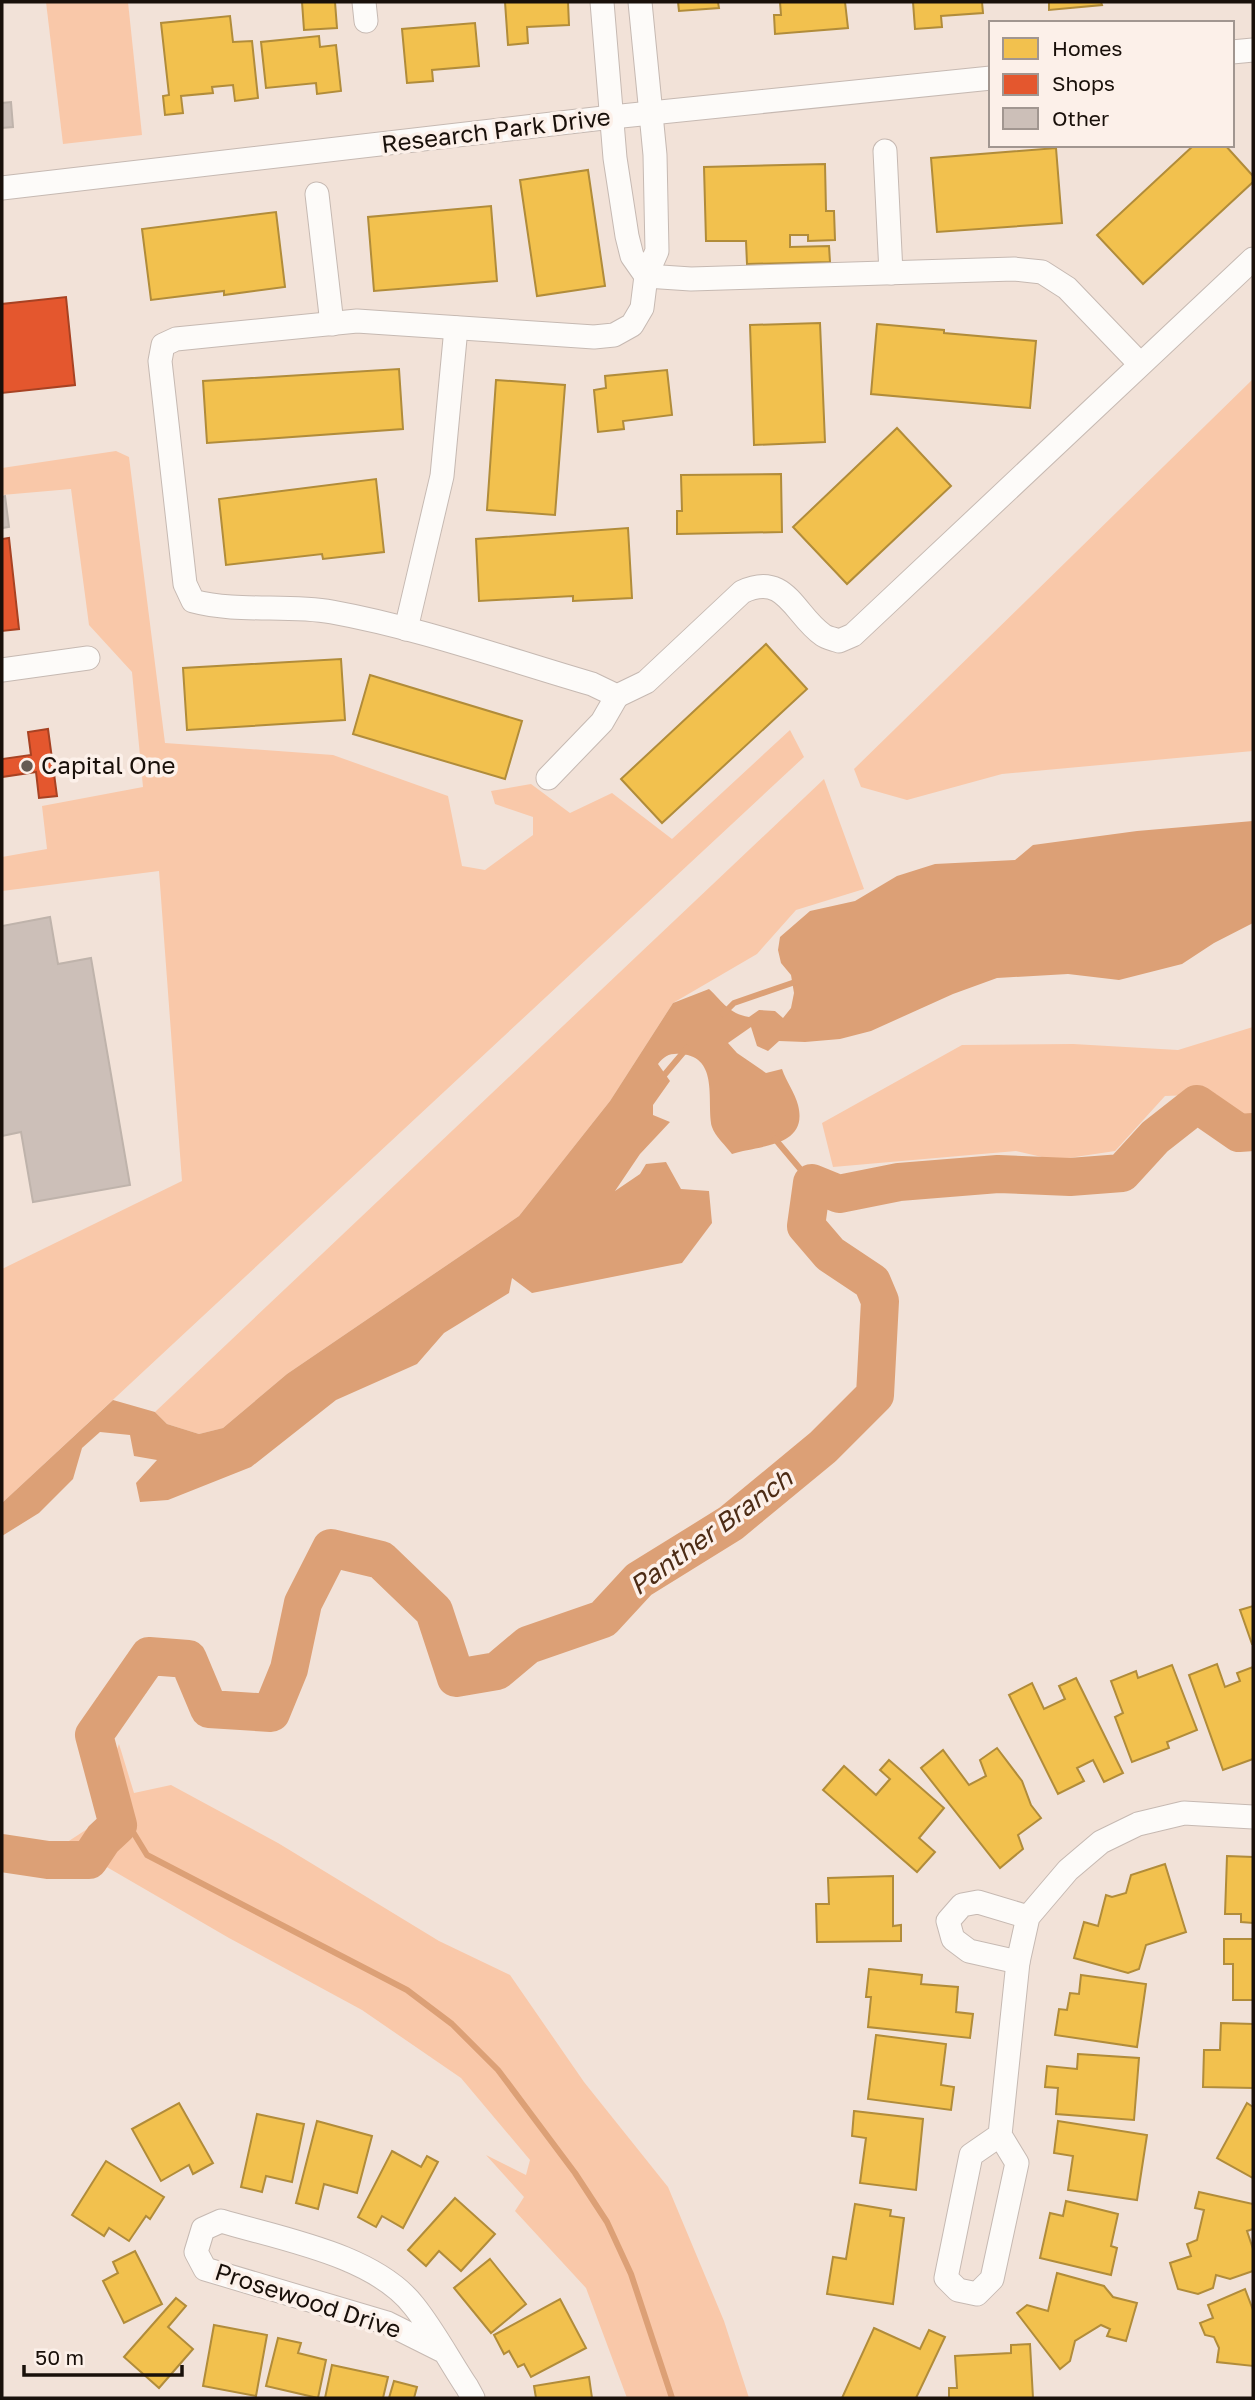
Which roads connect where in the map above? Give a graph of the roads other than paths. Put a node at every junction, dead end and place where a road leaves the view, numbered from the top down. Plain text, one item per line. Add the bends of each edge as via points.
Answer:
1 (602, 2) edge
2 (640, 2) edge
3 (1253, 50) edge
4 (1234, 52) edge
5 (989, 78) edge
6 (650, 114) junction
7 (612, 117) junction
8 (886, 151) dead end
9 (2, 188) edge
10 (317, 194) dead end
11 (658, 232) junction
12 (627, 236) junction
13 (1253, 258) edge
14 (891, 273) junction
15 (646, 276) junction
16 (332, 324) junction
17 (456, 328) junction
18 (1140, 364) junction
19 (406, 629) junction
20 (88, 658) dead end
21 (2, 670) edge
22 (617, 696) junction
23 (548, 778) dead end
24 (1253, 1817) edge
25 (1028, 1917) junction
26 (1018, 1962) junction
27 (1000, 2135) junction
28 (443, 2351) junction
29 (473, 2398) edge

1 - 7 street
2 - 6 street
3 - 4 street
5 - 6 street, Research Park Drive
6 - 7 street, Research Park Drive
6 - 11 street
7 - 9 street, Research Park Drive
7 - 12 street
8 - 14 street
10 - 16 street
11 - 12 street
11 - 15 street via 657,251
12 - 15 street via 632,256
13 - 18 street
14 - 15 street via 691,279
14 - 18 street via 1042,272 1067,288
15 - 17 street via 642,308 632,325 614,335
16 - 17 street via 356,321
16 - 19 street via 176,339 163,345 160,361 185,584 193,601 210,606 318,610
17 - 19 street via 442,476
18 - 22 street via 853,635 839,641 824,636 783,592 756,586 742,592 646,682
19 - 22 street via 592,684
20 - 21 street
22 - 23 street via 602,722
24 - 25 street via 1184,1813 1138,1824 1101,1842 1068,1870
25 - 26 street
25 - 26 street via 978,1902 962,1905 948,1921 953,1939 969,1951
26 - 27 street
27 - 27 street via 971,2155 946,2278 958,2290 977,2294 992,2279 1017,2164
28 - 28 street, Prosewood Drive via 413,2304 383,2276 348,2259 221,2221 203,2229 196,2252 205,2269 387,2323
28 - 29 street, Prosewood Drive

